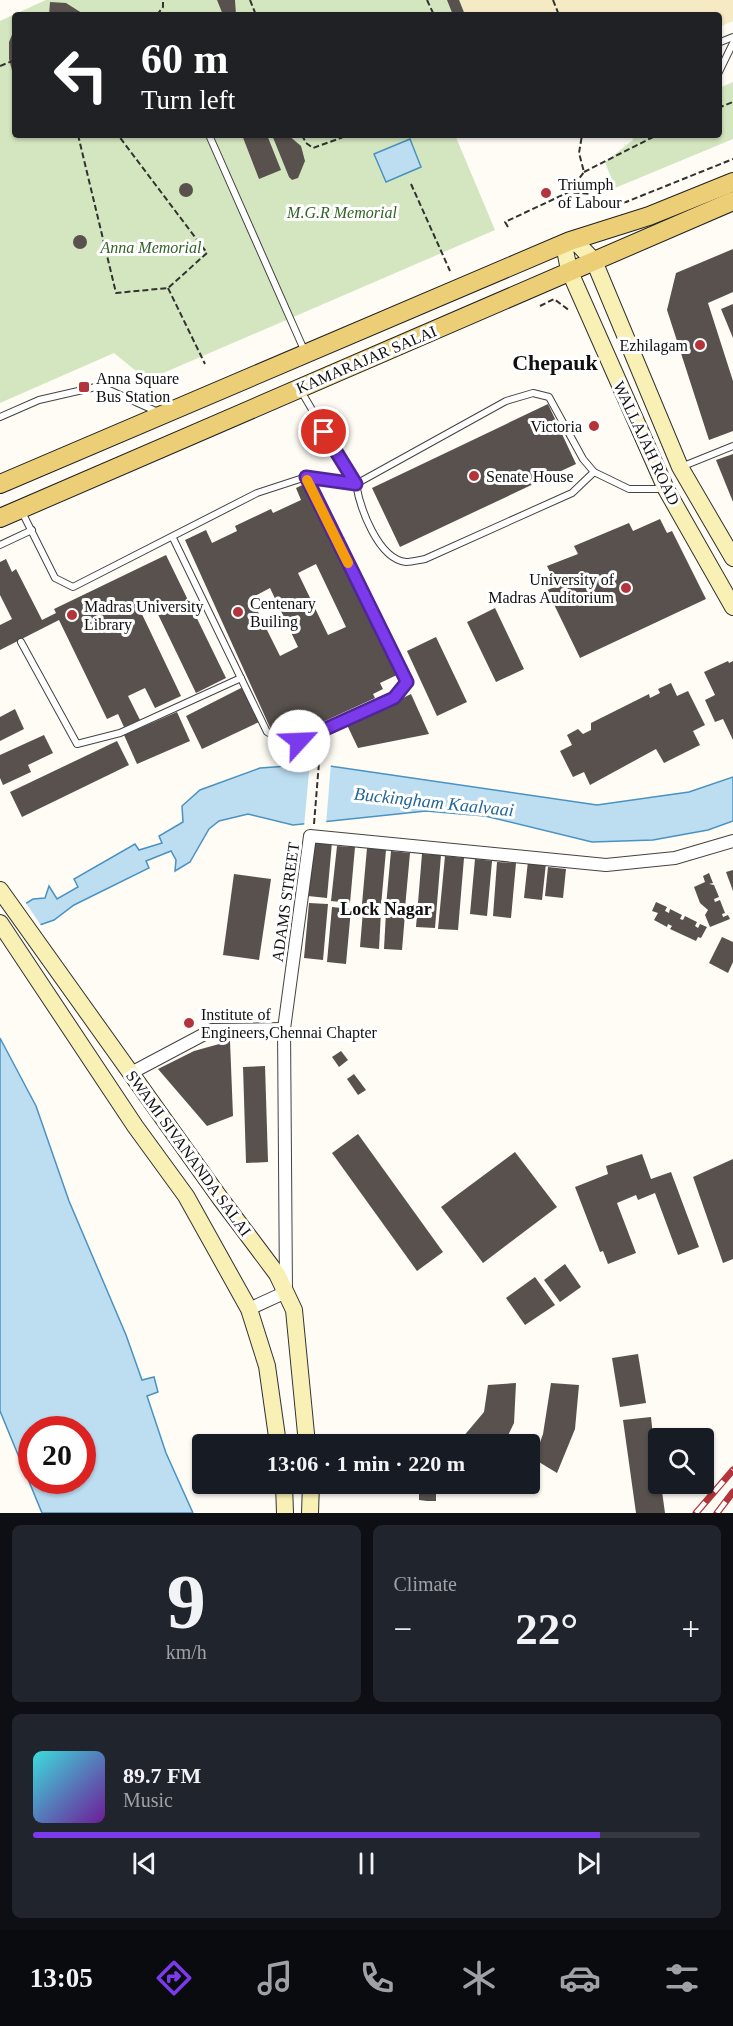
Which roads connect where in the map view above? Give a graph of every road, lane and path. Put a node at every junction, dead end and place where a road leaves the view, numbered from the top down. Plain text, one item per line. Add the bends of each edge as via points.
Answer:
1 (733, 43) edge
2 (722, 66) edge
3 (79, 138) edge
4 (120, 138) edge
5 (210, 138) edge
6 (304, 138) edge
7 (342, 138) edge
8 (582, 138) edge
9 (651, 138) edge
10 (733, 159) edge
11 (584, 172) junction
12 (733, 182) edge
13 (411, 184) dead end
14 (568, 192) junction
15 (733, 201) edge
16 (508, 227) dead end
17 (570, 241) junction
18 (594, 261) junction
19 (569, 270) junction
20 (450, 271) dead end
21 (168, 288) junction
22 (540, 306) dead end
23 (576, 316) dead end
24 (306, 352) junction
25 (204, 364) dead end
26 (299, 387) junction
27 (164, 415) junction
28 (0, 417) edge
29 (733, 446) edge
30 (680, 467) junction
31 (594, 472) junction
32 (306, 477) junction
33 (0, 484) edge
34 (356, 484) junction
35 (666, 489) junction
36 (20, 508) junction
37 (0, 518) edge
38 (32, 530) junction
39 (173, 538) junction
40 (0, 545) edge
41 (733, 558) edge
42 (733, 607) edge
43 (21, 642) dead end
44 (241, 678) junction
45 (320, 755) dead end
46 (313, 829) dead end
47 (733, 841) edge
48 (4, 896) edge
49 (0, 923) edge
50 (284, 1029) junction
51 (131, 1073) junction
52 (286, 1292) junction
53 (249, 1309) junction
54 (277, 1434) edge
55 (306, 1434) edge
56 (284, 1494) edge
57 (311, 1494) edge
58 (285, 1513) edge
59 (310, 1513) edge

1 - 2 lane
3 - 21 path via 116,293
4 - 21 path via 207,254
5 - 24 lane
6 - 7 path via 317,148
8 - 11 path via 579,153
9 - 11 path
10 - 14 path via 608,206 590,194
11 - 14 path
12 - 17 main road, KAMARAJAR SALAI via 649,216
13 - 20 path
14 - 16 path via 505,222
15 - 18 main road, KAMARAJAR SALAI
17 - 18 street, WALLAJAH ROAD via 578,243
17 - 19 street, WALLAJAH ROAD via 566,250
17 - 24 main road, KAMARAJAR SALAI
18 - 19 main road, KAMARAJAR SALAI
18 - 30 street, WALLAJAH ROAD
19 - 26 main road, KAMARAJAR SALAI
19 - 35 street, WALLAJAH ROAD
21 - 25 path
22 - 23 path via 554,299
24 - 27 main road, KAMARAJAR SALAI
26 - 34 lane
26 - 36 main road, KAMARAJAR SALAI
27 - 28 lane via 100,387 39,400
27 - 33 main road, KAMARAJAR SALAI
29 - 30 lane
30 - 41 street, WALLAJAH ROAD
31 - 34 lane via 549,397 533,393 506,401
31 - 34 lane via 572,493 425,559 406,562 388,554 378,539 361,507
31 - 35 lane via 629,489
32 - 34 lane
32 - 39 lane via 257,493
32 - 44 lane via 407,682 394,698 299,741 283,740 267,732
35 - 42 street, WALLAJAH ROAD
36 - 37 main road, KAMARAJAR SALAI
36 - 38 lane
38 - 39 lane via 56,578 73,587
38 - 40 lane
39 - 44 lane
43 - 44 lane via 77,744 120,733
45 - 46 path
47 - 50 street, ADAMS STREET via 675,858 606,865 310,836
48 - 51 street, SWAMI SIVANANDA SALAI
49 - 53 street, SWAMI SIVANANDA SALAI via 186,1196
50 - 51 street via 212,1030
50 - 52 street, ADAMS STREET
51 - 52 street, SWAMI SIVANANDA SALAI via 277,1274
52 - 53 street
52 - 55 street, SWAMI SIVANANDA SALAI via 294,1310
53 - 54 street, SWAMI SIVANANDA SALAI via 267,1366
56 - 58 street
57 - 59 street

